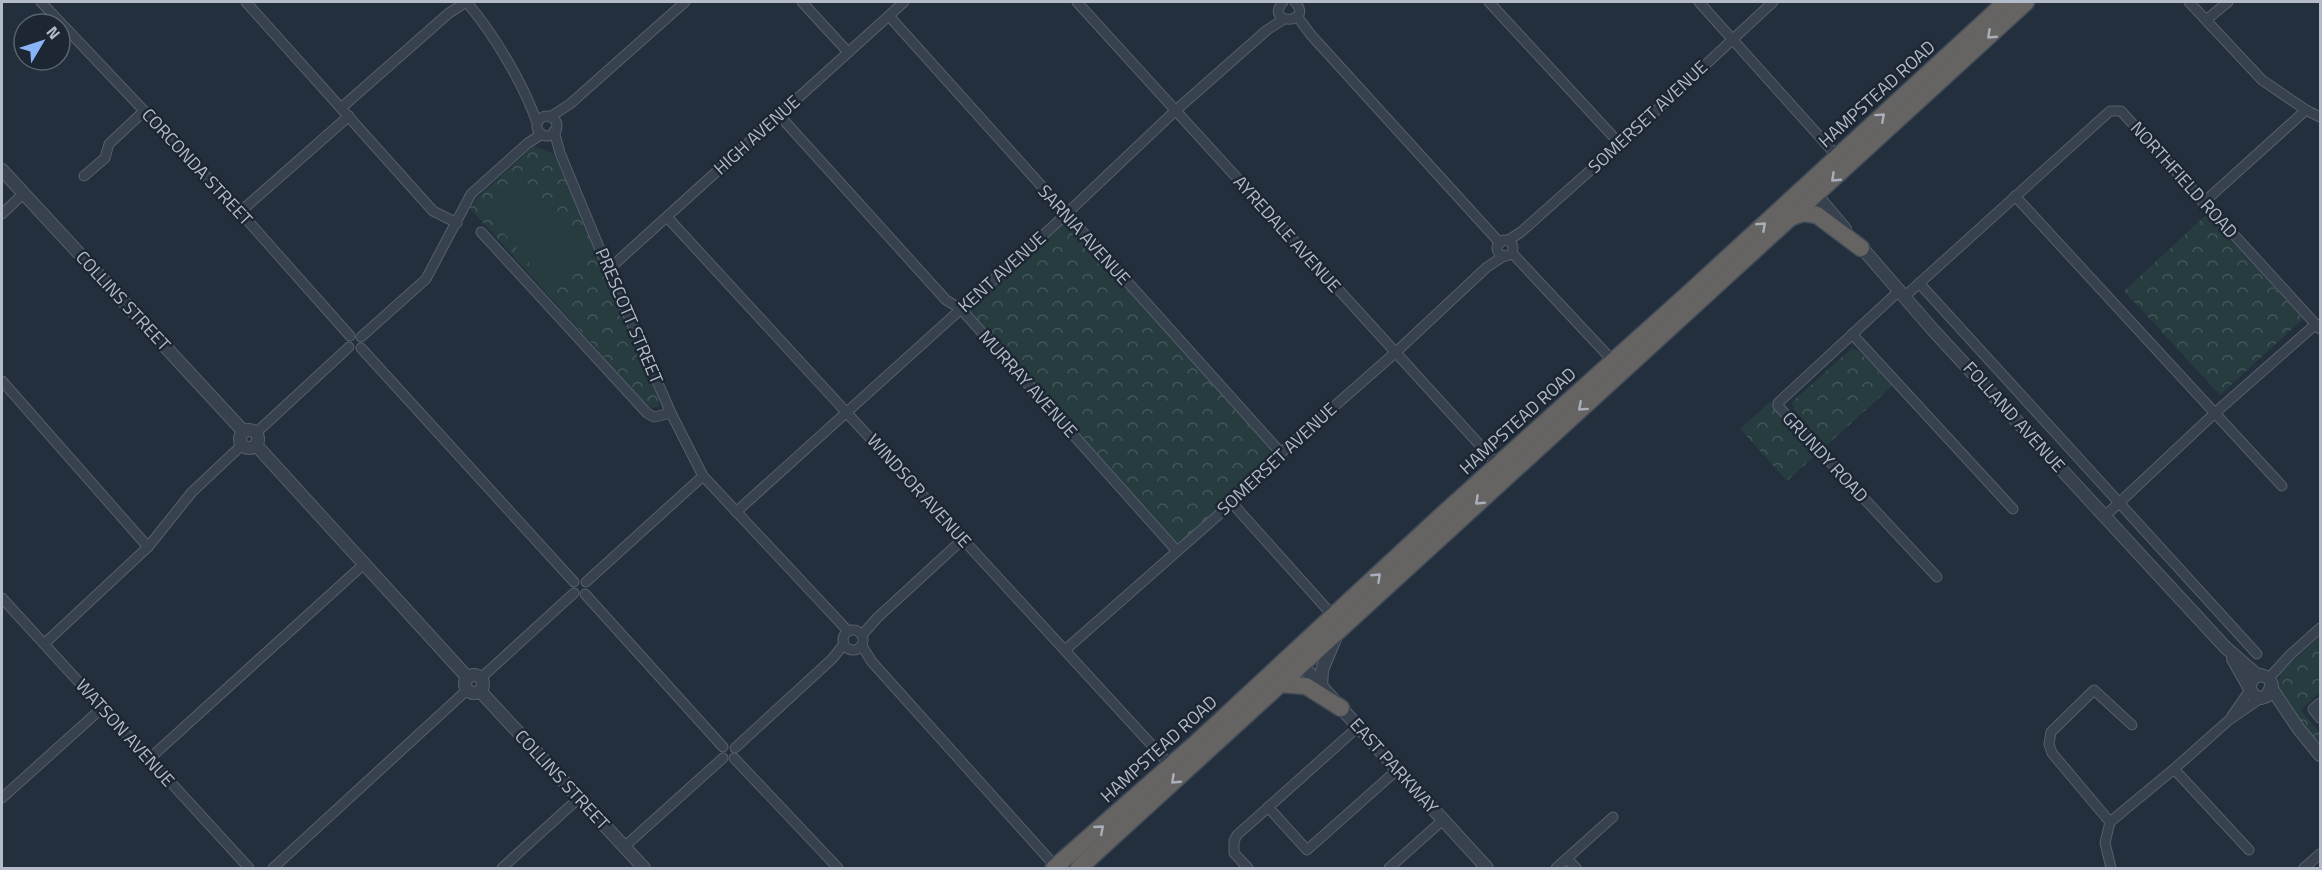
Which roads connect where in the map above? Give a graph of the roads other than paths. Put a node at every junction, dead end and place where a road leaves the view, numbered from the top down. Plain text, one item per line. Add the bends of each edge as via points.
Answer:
1 (42, 2) edge
2 (246, 2) edge
3 (685, 2) edge
4 (802, 2) edge
5 (904, 2) edge
6 (1077, 2) edge
7 (1489, 2) edge
8 (1699, 2) edge
9 (1773, 2) edge
10 (2026, 2) edge
11 (2190, 2) edge
12 (2228, 2) edge
13 (465, 3) edge
14 (2004, 6) edge
15 (1289, 8) edge
16 (889, 16) junction
17 (2206, 20) junction
18 (1733, 38) junction
19 (848, 52) junction
20 (341, 108) junction
21 (2306, 110) junction
22 (144, 111) junction
23 (1175, 111) junction
24 (779, 115) junction
25 (349, 116) junction
26 (2320, 117) edge
27 (546, 126) junction
28 (1620, 144) junction
29 (1838, 156) junction
30 (2, 170) edge
31 (84, 176) dead end
32 (1811, 189) junction
33 (23, 194) junction
34 (2015, 196) junction
35 (2203, 203) junction
36 (240, 212) junction
37 (2, 214) edge
38 (1066, 214) junction
39 (667, 217) junction
40 (1791, 217) junction
41 (457, 223) junction
42 (481, 232) dead end
43 (1505, 248) junction
44 (1861, 248) junction
45 (609, 269) junction
46 (1919, 283) junction
47 (1901, 294) junction
48 (961, 309) junction
49 (2318, 327) edge
50 (1852, 334) junction
51 (350, 336) junction
52 (361, 337) junction
53 (349, 347) junction
54 (361, 348) junction
55 (1395, 353) junction
56 (1618, 366) junction
57 (2, 381) edge
58 (846, 412) junction
59 (2216, 412) junction
60 (671, 413) junction
61 (252, 437) junction
62 (242, 445) joint
63 (1281, 453) junction
64 (1502, 470) junction
65 (703, 476) junction
66 (2282, 486) dead end
67 (2120, 501) junction
68 (1232, 503) junction
69 (2013, 509) dead end
70 (736, 512) junction
71 (2105, 516) junction
72 (963, 539) junction
73 (148, 547) junction
74 (1177, 551) junction
75 (364, 564) junction
76 (1937, 577) dead end
77 (574, 582) junction
78 (586, 582) junction
79 (574, 593) junction
80 (585, 594) junction
81 (2, 598) edge
82 (1338, 624) junction
83 (2320, 628) edge
84 (853, 640) junction
85 (44, 644) junction
86 (2225, 647) junction
87 (1065, 650) junction
88 (2257, 654) dead end
89 (1301, 664) junction
90 (1274, 680) junction
91 (474, 684) junction
92 (1321, 687) junction
93 (2249, 688) junction
94 (2264, 688) junction
95 (2317, 706) edge
96 (102, 708) junction
97 (1341, 708) junction
98 (2320, 718) edge
99 (2229, 720) junction
100 (2132, 725) dead end
101 (1358, 727) junction
102 (723, 747) junction
103 (735, 747) junction
104 (2320, 753) edge
105 (723, 758) junction
106 (734, 758) junction
107 (149, 759) junction
108 (1171, 766) junction
109 (2174, 769) junction
110 (1397, 770) junction
111 (2, 798) edge
112 (579, 798) junction
113 (1268, 807) junction
114 (1612, 817) dead end
115 (1443, 820) junction
116 (2110, 822) junction
117 (624, 847) junction
118 (2248, 850) dead end
119 (2320, 854) edge
120 (1567, 859) junction
121 (249, 868) edge
122 (273, 868) edge
123 (502, 868) edge
124 (644, 868) edge
125 (838, 868) edge
126 (1056, 868) edge
127 (1079, 868) edge
128 (1248, 868) edge
129 (1389, 868) edge
130 (1485, 868) edge
131 (1556, 868) edge
132 (1576, 868) edge
133 (2111, 868) edge
134 (2304, 868) edge

1 - 22 street, CORCONDA STREET
2 - 20 street
3 - 27 street
4 - 19 street
5 - 16 street, HIGH AVENUE
6 - 23 street, AYREDALE AVENUE
7 - 28 street
8 - 18 street
9 - 18 street, SOMERSET AVENUE
10 - 14 highway, HAMPSTEAD ROAD
11 - 17 street
12 - 17 street
13 - 20 street
13 - 27 street, PRESCOTT STREET via 482,21
29 -> 14 highway, HAMPSTEAD ROAD
14 -> 32 highway, HAMPSTEAD ROAD
15 - 23 street, KENT AVENUE
15 - 43 street
16 - 19 street, HIGH AVENUE
16 - 38 street, SARNIA AVENUE
17 - 21 street via 2262,80
18 - 28 street, SOMERSET AVENUE
18 - 29 street
19 - 24 street, HIGH AVENUE
20 - 25 street
21 - 26 street
21 - 35 street
22 - 31 street via 109,144 105,158
22 - 36 street, CORCONDA STREET
23 - 38 street, KENT AVENUE
23 - 55 street, AYREDALE AVENUE
24 - 39 street, HIGH AVENUE
24 - 48 street, MURRAY AVENUE via 946,300
25 - 36 street
25 - 41 street via 433,211
27 - 41 street via 471,194
27 - 45 street, PRESCOTT STREET
28 - 43 street, SOMERSET AVENUE
29 - 32 highway, HAMPSTEAD ROAD
30 - 33 street, COLLINS STREET
32 - 40 highway, HAMPSTEAD ROAD
32 - 44 street, FOLLAND AVENUE
56 -> 32 highway, HAMPSTEAD ROAD
33 - 37 street
33 - 61 street, COLLINS STREET
34 - 35 street, NORTHFIELD ROAD via 2110,111 2121,111
34 - 46 street, NORTHFIELD ROAD
34 - 59 street
35 - 49 street, NORTHFIELD ROAD
36 - 51 street, CORCONDA STREET
38 - 48 street, KENT AVENUE
38 - 63 street, SARNIA AVENUE
39 - 45 street, HIGH AVENUE
39 - 58 street, WINDSOR AVENUE
40 - 44 highway via 1803,213 1817,215
40 - 56 highway, HAMPSTEAD ROAD
41 - 52 street via 426,279
42 - 60 street via 647,412 654,417
43 - 55 street, SOMERSET AVENUE
43 - 56 street
44 - 47 street, FOLLAND AVENUE
45 - 60 street, PRESCOTT STREET
46 - 47 street, NORTHFIELD ROAD
46 - 67 street, FOLLAND AVENUE
47 - 50 street, GRUNDY ROAD
47 - 71 street, FOLLAND AVENUE
48 - 58 street, KENT AVENUE
48 - 74 street, MURRAY AVENUE
49 - 59 street
50 - 69 street
50 - 76 street, GRUNDY ROAD via 1778,406
51 - 52 street
51 - 53 street
52 - 54 street
53 - 54 street
53 - 61 street
54 - 77 street
55 - 63 street, SOMERSET AVENUE
55 - 64 street, AYREDALE AVENUE
56 - 64 highway, HAMPSTEAD ROAD
57 - 73 street
58 - 70 street, KENT AVENUE
58 - 72 street, WINDSOR AVENUE
59 - 66 street
59 - 67 street
60 - 65 street, PRESCOTT STREET
61 - 62 street via 240,438
61 - 75 street, COLLINS STREET
62 - 73 street via 192,492
63 - 68 street, SOMERSET AVENUE
64 - 82 highway, HAMPSTEAD ROAD
65 - 70 street, PRESCOTT STREET
65 - 78 street
67 - 71 street
67 - 88 street, FOLLAND AVENUE
68 - 74 street, SOMERSET AVENUE
68 - 82 street
70 - 84 street, PRESCOTT STREET
71 - 86 street, FOLLAND AVENUE
72 - 84 street
72 - 87 street, WINDSOR AVENUE
73 - 85 street
74 - 87 street, SOMERSET AVENUE
75 - 91 street, COLLINS STREET
75 - 107 street
77 - 78 street
77 - 79 street
78 - 80 street
79 - 80 street
79 - 91 street
80 - 102 street
81 - 85 street, WATSON AVENUE
82 - 89 highway, HAMPSTEAD ROAD
82 - 90 highway, HAMPSTEAD ROAD
82 - 92 street via 1322,670
83 - 94 street via 2290,655
84 - 103 street
84 - 126 street, PRESCOTT STREET
85 - 96 street, WATSON AVENUE
86 - 93 street, FOLLAND AVENUE
86 - 94 street, FOLLAND AVENUE
87 - 108 street, WINDSOR AVENUE
89 - 90 highway, HAMPSTEAD ROAD
89 - 92 street, EAST PARKWAY
90 - 97 highway via 1306,686
90 - 108 highway, HAMPSTEAD ROAD
90 -> 127 highway, HAMPSTEAD ROAD
91 - 112 street, COLLINS STREET
91 - 122 street
92 - 97 street, EAST PARKWAY
93 - 94 street via 2251,680
93 - 99 street
94 - 99 street
94 - 104 street, FOLLAND AVENUE
95 - 98 street
96 - 107 street, WATSON AVENUE
96 - 111 street
97 - 101 street, EAST PARKWAY
99 - 109 street
100 - 116 street via 2094,690 2051,732 2052,753
101 - 110 street, EAST PARKWAY
101 - 113 street
102 - 103 street
102 - 105 street
103 - 106 street
105 - 106 street
105 - 117 street
106 - 125 street
107 - 121 street, WATSON AVENUE
126 -> 108 highway, HAMPSTEAD ROAD
109 - 116 street
109 - 118 street
110 - 113 street via 1307,850
110 - 115 street, EAST PARKWAY
112 - 117 street, COLLINS STREET
112 - 123 street
113 - 128 street via 1234,841 1234,853
114 - 120 street
115 - 129 street
115 - 130 street, EAST PARKWAY
116 - 133 street via 2105,843
117 - 124 street, COLLINS STREET
119 - 134 street
120 - 131 street
120 - 132 street

